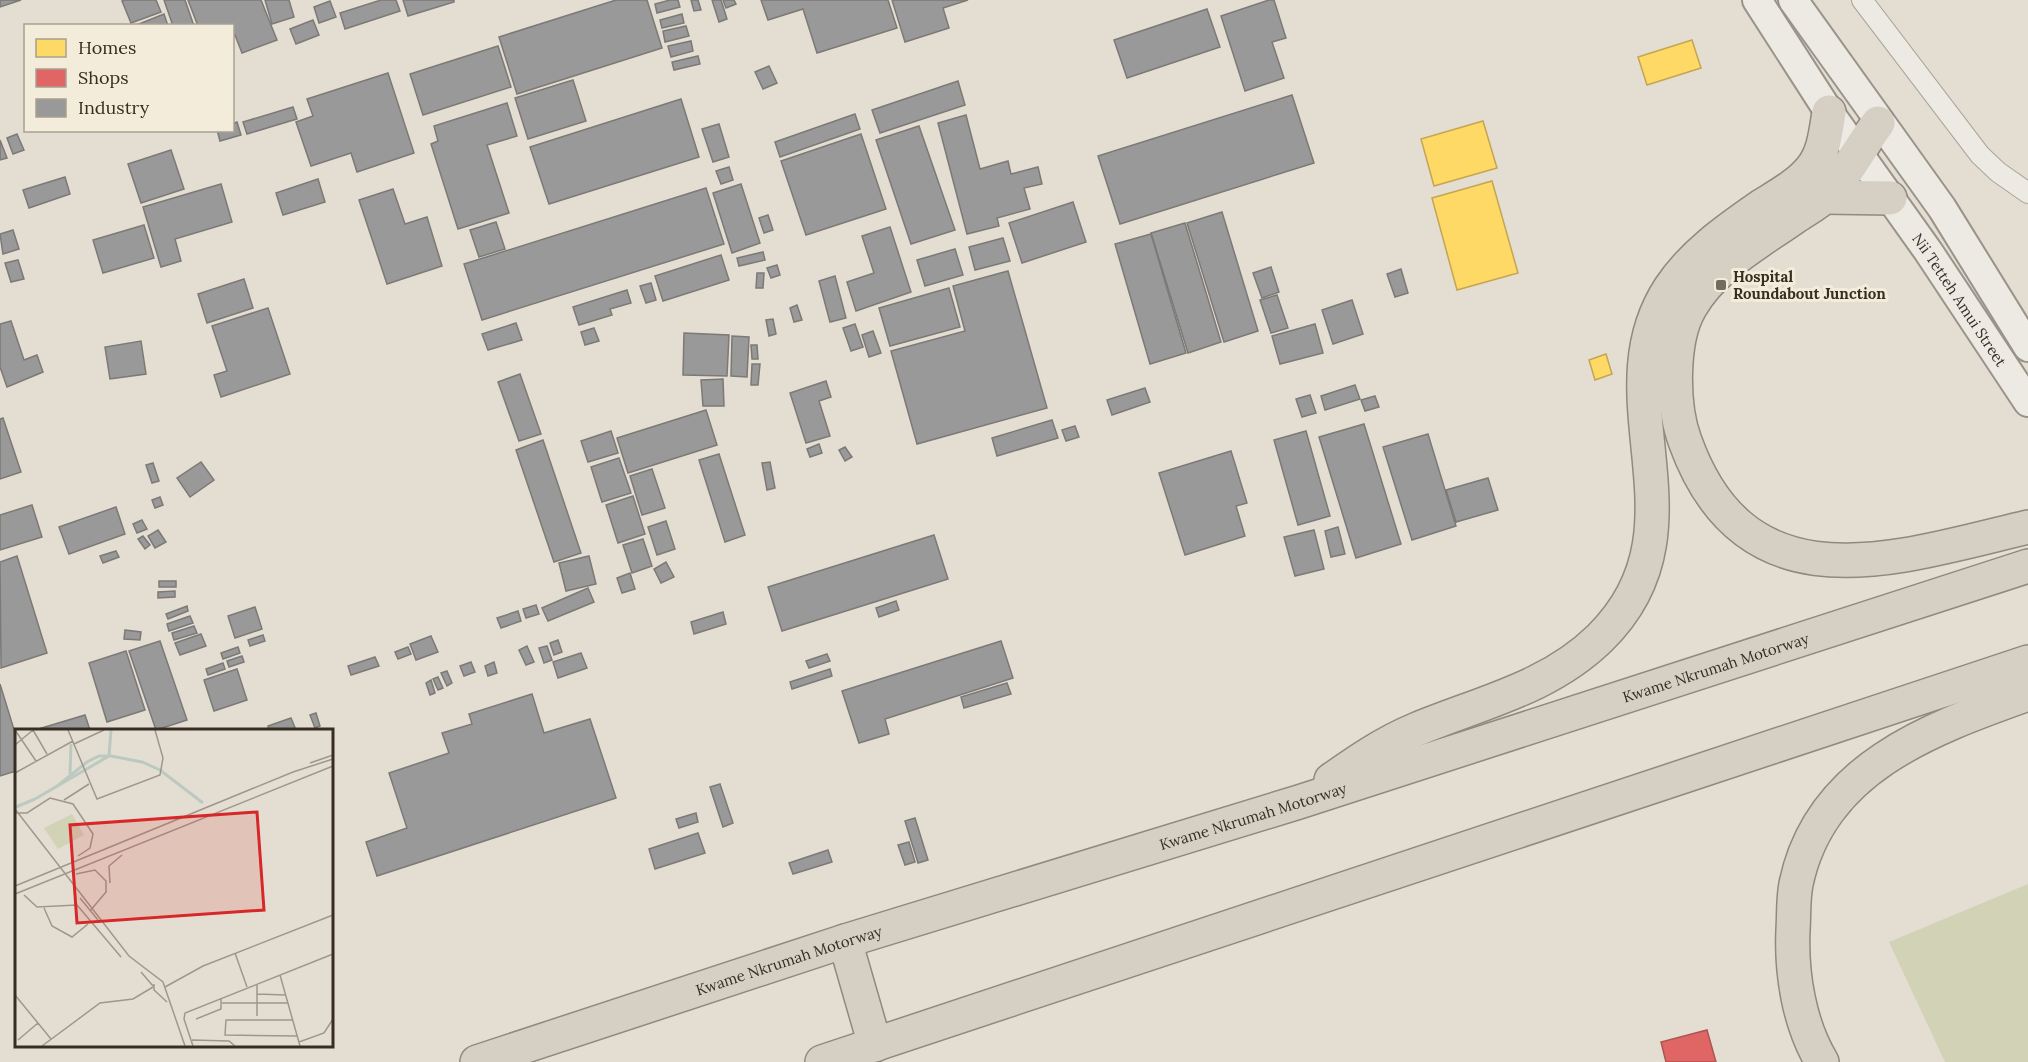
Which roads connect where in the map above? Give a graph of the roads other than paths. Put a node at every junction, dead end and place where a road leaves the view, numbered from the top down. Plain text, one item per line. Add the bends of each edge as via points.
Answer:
1 (1757, 0) edge
2 (1793, 0) edge
3 (1862, 0) edge
4 (1829, 112) junction
5 (1878, 123) junction
6 (1858, 151) junction
7 (2028, 193) edge
8 (1824, 196) junction
9 (1890, 198) junction
10 (2028, 347) edge
11 (2028, 402) edge
12 (2028, 527) edge
13 (2028, 566) edge
14 (2028, 662) edge
15 (2028, 694) edge
16 (1299, 802) junction
17 (845, 941) junction
18 (874, 1045) junction
19 (477, 1062) edge
20 (822, 1062) edge
21 (1822, 1062) edge

1 - 4 main road, Nii Tetteh Amui Street
2 - 5 main road
3 - 7 street via 1980,155
4 - 6 main road, Nii Tetteh Amui Street
4 - 16 highway via 1824,141 1812,168 1794,185 1717,238 1670,287 1656,315 1647,346 1644,383 1653,521 1638,588 1623,612 1599,639 1554,675 1386,743
5 - 6 highway
5 - 10 main road via 1942,208
6 - 8 highway
6 - 9 main road, Nii Tetteh Amui Street
8 - 9 highway
8 - 12 highway via 1717,273 1689,309 1678,352 1677,406 1681,432 1708,493 1734,523 1763,543 1799,558 1881,559
9 - 11 main road, Nii Tetteh Amui Street
13 - 16 highway, Kwame Nkrumah Motorway
14 - 18 highway
15 - 21 highway via 1898,748 1852,784 1826,815 1803,861 1796,885 1791,953 1807,1028
16 - 17 highway, Kwame Nkrumah Motorway
17 - 18 highway
17 - 19 highway, Kwame Nkrumah Motorway
18 - 20 highway

